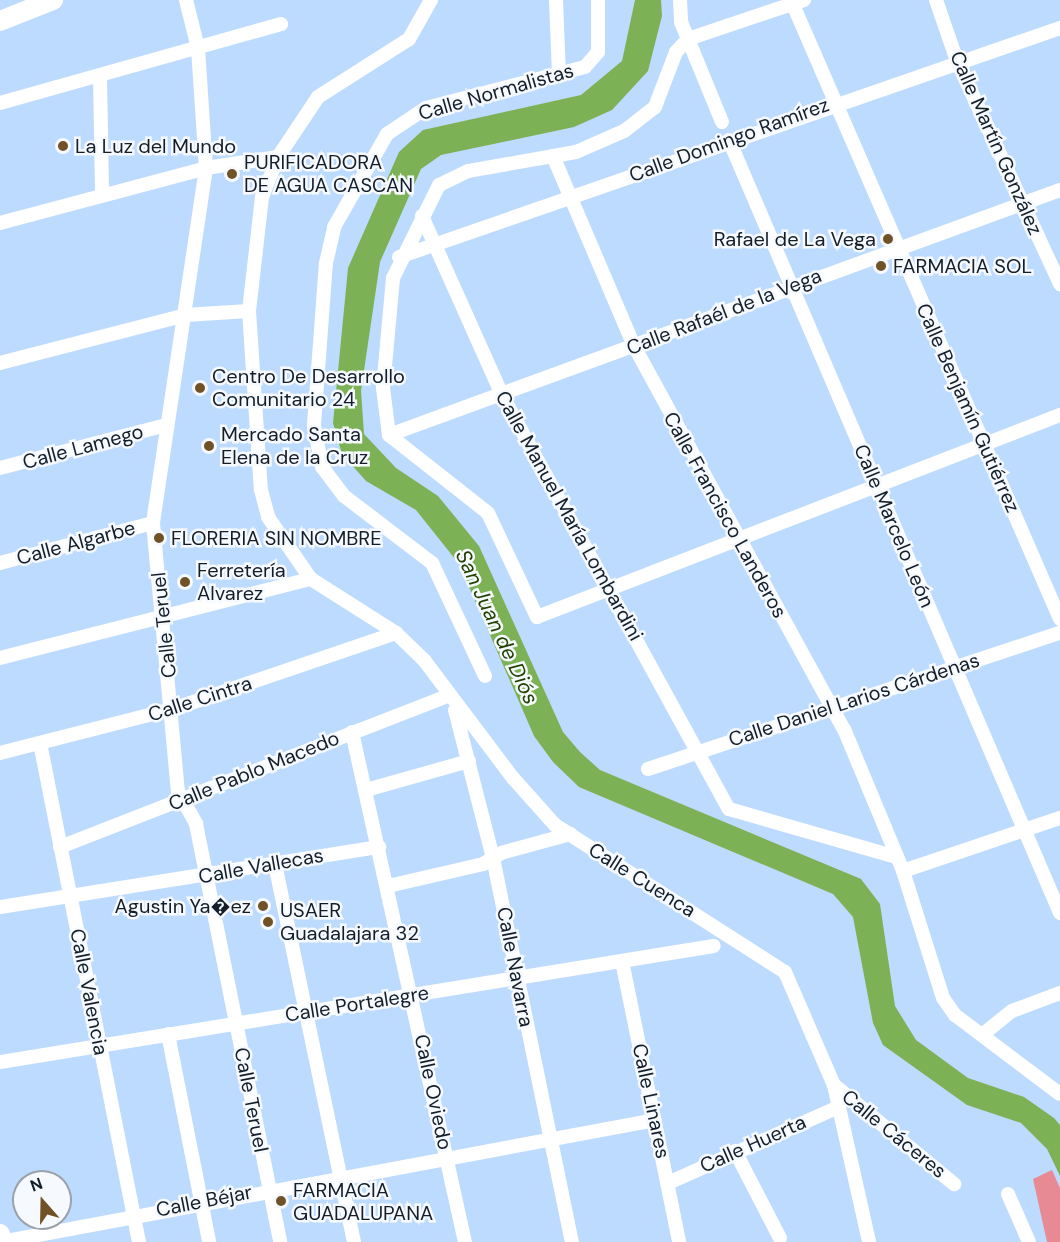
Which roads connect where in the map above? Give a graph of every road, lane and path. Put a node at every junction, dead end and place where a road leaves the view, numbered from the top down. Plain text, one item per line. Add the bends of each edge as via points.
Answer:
1 (53, 0) edge
2 (186, 0) edge
3 (431, 0) edge
4 (556, 0) edge
5 (598, 0) edge
6 (680, 0) edge
7 (936, 0) edge
8 (796, 1) edge
9 (0, 21) edge
10 (281, 24) dead end
11 (1060, 28) edge
12 (688, 39) junction
13 (198, 48) junction
14 (957, 61) junction
15 (100, 76) junction
16 (559, 76) junction
17 (834, 102) junction
18 (0, 103) edge
19 (722, 122) dead end
20 (729, 140) junction
21 (553, 156) junction
22 (278, 157) junction
23 (206, 168) junction
24 (1060, 190) edge
25 (102, 196) junction
26 (570, 196) junction
27 (1023, 204) junction
28 (422, 216) junction
29 (0, 223) edge
30 (434, 245) junction
31 (898, 248) junction
32 (1054, 255) edge
33 (399, 257) junction
34 (1060, 284) edge
35 (792, 287) junction
36 (249, 311) junction
37 (185, 315) junction
38 (634, 346) junction
39 (0, 363) edge
40 (502, 395) junction
41 (1060, 415) edge
42 (166, 425) junction
43 (389, 435) junction
44 (985, 446) junction
45 (0, 468) edge
46 (878, 488) junction
47 (153, 523) junction
48 (737, 540) junction
49 (0, 563) edge
50 (311, 579) junction
51 (609, 592) junction
52 (164, 616) junction
53 (1060, 619) edge
54 (396, 633) junction
55 (1060, 633) edge
56 (0, 658) edge
57 (954, 667) junction
58 (485, 676) dead end
59 (449, 694) junction
60 (831, 705) junction
61 (172, 710) junction
62 (352, 732) junction
63 (40, 743) junction
64 (698, 752) junction
65 (0, 753) edge
66 (469, 761) junction
67 (648, 769) dead end
68 (366, 790) junction
69 (182, 800) junction
70 (1060, 818) edge
71 (1024, 830) junction
72 (570, 834) junction
73 (60, 847) junction
74 (379, 847) junction
75 (896, 857) junction
76 (493, 858) junction
77 (275, 864) junction
78 (903, 871) junction
79 (206, 876) junction
80 (388, 886) junction
81 (71, 897) junction
82 (0, 908) edge
83 (1060, 913) edge
84 (714, 946) dead end
85 (622, 961) junction
86 (517, 978) junction
87 (1060, 993) edge
88 (413, 995) junction
89 (307, 1012) junction
90 (236, 1023) junction
91 (168, 1034) junction
92 (982, 1035) junction
93 (99, 1044) junction
94 (0, 1062) edge
95 (834, 1085) junction
96 (1060, 1094) edge
97 (839, 1107) junction
98 (655, 1120) junction
99 (550, 1139) junction
100 (735, 1151) junction
101 (447, 1157) junction
102 (340, 1176) junction
103 (668, 1183) junction
104 (954, 1184) dead end
105 (269, 1188) junction
106 (1008, 1194) dead end
107 (201, 1202) junction
108 (134, 1215) junction
109 (0, 1234) edge
110 (780, 1238) dead end
111 (1, 1242) edge
112 (139, 1242) edge
113 (209, 1242) edge
114 (280, 1242) edge
115 (354, 1242) edge
116 (465, 1242) edge
117 (572, 1242) edge
118 (678, 1242) edge
119 (869, 1242) edge
120 (1029, 1242) edge

1 - 9 street
2 - 13 street, Calle Teruel
3 - 22 street via 409,39 318,97
4 - 16 street
5 - 16 street, Calle Normalistas via 598,52 585,67
6 - 12 street
7 - 14 street, Calle Martín González
8 - 12 street
8 - 17 street, Calle Benjamín Gutiérrez
10 - 13 street
11 - 14 street, Calle Domingo Ramírez
12 - 19 street
12 - 21 street via 676,52 648,115 624,131
13 - 15 street
13 - 23 street, Calle Teruel
14 - 17 street, Calle Domingo Ramírez
14 - 27 street, Calle Martín González
15 - 18 street
15 - 25 street
16 - 58 street, Calle Normalistas via 426,108 400,123 378,146 334,227 326,263 314,425 322,467 344,496 432,563
17 - 20 street, Calle Domingo Ramírez
17 - 31 street, Calle Benjamín Gutiérrez
20 - 26 street, Calle Domingo Ramírez
20 - 35 street, Calle Marcelo León
21 - 26 street, Calle Francisco Landeros
21 - 28 street via 457,174 439,185
22 - 23 street
22 - 36 street via 262,197
23 - 25 street
23 - 37 street, Calle Teruel
24 - 27 street, Calle Rafaél de la Vega
25 - 29 street
26 - 30 street, Calle Domingo Ramírez
26 - 38 street, Calle Francisco Landeros
27 - 31 street, Calle Rafaél de la Vega
27 - 32 street, Calle Martín González
28 - 30 street, Calle Manuel María Lombardini
28 - 33 street
30 - 33 street, Calle Domingo Ramírez
30 - 40 street, Calle Manuel María Lombardini
31 - 35 street, Calle Rafaél de la Vega
31 - 44 street, Calle Benjamín Gutiérrez
32 - 34 street, Calle Martín González
33 - 43 street via 383,388
35 - 38 street, Calle Rafaél de la Vega
35 - 46 street, Calle Marcelo León
36 - 37 street
36 - 50 street via 261,490 268,517
37 - 39 street
37 - 42 street, Calle Teruel
38 - 40 street, Calle Rafaél de la Vega
38 - 48 street, Calle Francisco Landeros
40 - 43 street, Calle Rafaél de la Vega
40 - 51 street, Calle Manuel María Lombardini
41 - 44 street
42 - 45 street, Calle Lamego
42 - 47 street, Calle Teruel
43 - 51 street via 488,513 537,617
44 - 46 street
44 - 53 street, Calle Benjamín Gutiérrez
46 - 48 street
46 - 57 street, Calle Marcelo León
47 - 49 street, Calle Algarbe
47 - 52 street, Calle Teruel
48 - 51 street
48 - 60 street, Calle Francisco Landeros
50 - 52 street
50 - 54 street, Calle Cuenca
51 - 64 street, Calle Manuel María Lombardini
52 - 56 street
52 - 61 street, Calle Teruel
54 - 59 street, Calle Cuenca
54 - 61 street, Calle Cintra
55 - 57 street, Calle Daniel Larios Cárdenas
57 - 60 street, Calle Daniel Larios Cárdenas
57 - 71 street, Calle Marcelo León
59 - 62 street, Calle Pablo Macedo
59 - 66 street, Calle Navarra
59 - 72 street, Calle Cuenca via 534,803
60 - 64 street, Calle Daniel Larios Cárdenas
60 - 75 street, Calle Francisco Landeros
61 - 63 street, Calle Cintra
61 - 69 street, Calle Teruel
62 - 68 street, Calle Oviedo
62 - 69 street, Calle Pablo Macedo
63 - 65 street, Calle Cintra
63 - 73 street, Calle Valencia
64 - 67 street, Calle Daniel Larios Cárdenas
64 - 75 street, Calle Manuel María Lombardini via 729,809
66 - 68 street
66 - 76 street, Calle Navarra
68 - 74 street, Calle Oviedo
69 - 73 street, Calle Pablo Macedo
69 - 79 street, Calle Teruel via 193,815
70 - 71 street
71 - 78 street
71 - 83 street, Calle Marcelo León
72 - 76 street
72 - 95 street, Calle Cuenca via 781,968
73 - 81 street, Calle Valencia
74 - 77 street, Calle Vallecas
74 - 80 street, Calle Oviedo
75 - 78 street, Calle Francisco Landeros
76 - 80 street
76 - 86 street, Calle Navarra
77 - 79 street, Calle Vallecas
77 - 89 street
78 - 92 street via 943,998
79 - 81 street, Calle Vallecas
79 - 90 street, Calle Teruel
80 - 88 street, Calle Oviedo
81 - 82 street, Calle Vallecas
81 - 93 street, Calle Valencia
84 - 85 street, Calle Portalegre
85 - 86 street, Calle Portalegre
85 - 98 street, Calle Linares
86 - 88 street, Calle Portalegre
86 - 99 street, Calle Navarra
87 - 92 street via 1012,1011
88 - 89 street, Calle Portalegre
88 - 101 street, Calle Oviedo
89 - 90 street, Calle Portalegre
89 - 102 street
90 - 91 street, Calle Portalegre
90 - 105 street, Calle Teruel
91 - 93 street, Calle Portalegre
91 - 107 street
92 - 96 street
93 - 94 street, Calle Portalegre
93 - 108 street, Calle Valencia
95 - 97 street, Calle Cuenca
95 - 104 street, Calle Cáceres
97 - 100 street, Calle Huerta
97 - 119 street, Calle Cuenca
98 - 99 street, Calle Béjar
98 - 103 street, Calle Linares
99 - 101 street, Calle Béjar
99 - 117 street, Calle Navarra
100 - 103 street, Calle Huerta
100 - 110 street
101 - 102 street, Calle Béjar
101 - 116 street, Calle Oviedo
102 - 105 street, Calle Béjar
102 - 115 street
103 - 118 street, Calle Linares
105 - 107 street, Calle Béjar
105 - 114 street, Calle Teruel
106 - 120 street
107 - 108 street, Calle Béjar
107 - 113 street
108 - 111 street, Calle Béjar
108 - 112 street, Calle Valencia
109 - 111 street

